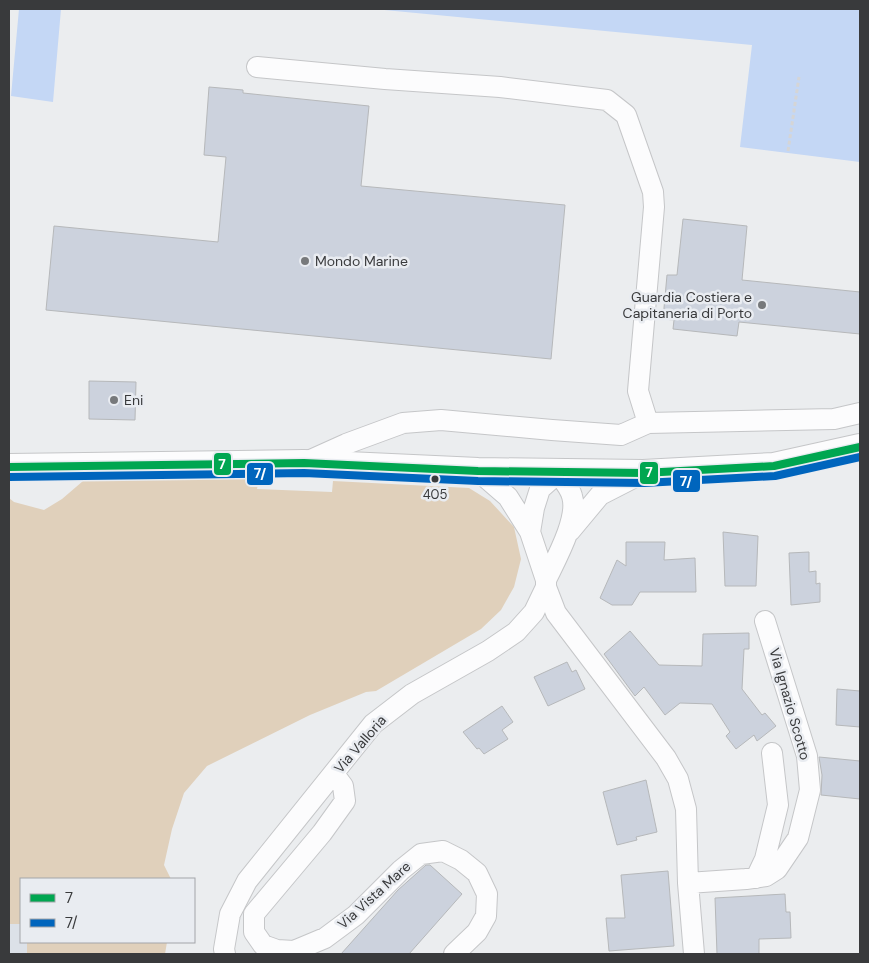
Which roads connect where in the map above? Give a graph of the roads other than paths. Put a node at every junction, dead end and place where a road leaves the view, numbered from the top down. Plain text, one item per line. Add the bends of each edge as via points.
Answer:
1 (257, 67) dead end
2 (860, 413) edge
3 (648, 424) junction
4 (860, 447) edge
5 (304, 462) junction
6 (9, 467) edge
7 (478, 471) junction
8 (558, 473) junction
9 (643, 473) junction
10 (530, 532) junction
11 (567, 534) junction
12 (546, 583) junction
13 (765, 621) dead end
14 (772, 753) dead end
15 (334, 774) junction
16 (756, 878) junction
17 (688, 883) junction
18 (225, 954) edge
19 (454, 954) edge
20 (694, 954) edge

1 - 3 street via 597,98 607,100 626,114 653,192 638,392
2 - 3 street via 834,419
3 - 5 street via 622,435 441,420 403,423
4 - 9 main road via 774,466
5 - 6 main road
5 - 7 main road
7 - 8 main road
7 - 10 street via 508,497
8 - 9 main road
8 - 10 street via 540,489
8 - 11 street via 572,494 574,504
9 - 11 street via 600,495
10 - 12 street
11 - 12 street, Via Valloria
12 - 15 street, Via Valloria via 534,612 516,632 390,710 373,724
12 - 17 street via 556,613 666,758 678,779 686,809
13 - 16 street, Via Ignazio Scotto via 807,756 810,790 798,838 777,869
14 - 16 street via 778,805 765,859
15 - 18 street, Via Valloria via 248,880 230,914
15 - 19 street, Via Vista Mare via 342,786 345,801 254,914 254,932 263,946 294,952 325,938 356,915 421,854 443,851 477,873 487,894 486,916 477,932
16 - 17 street, Via Ignazio Scotto
17 - 20 street

